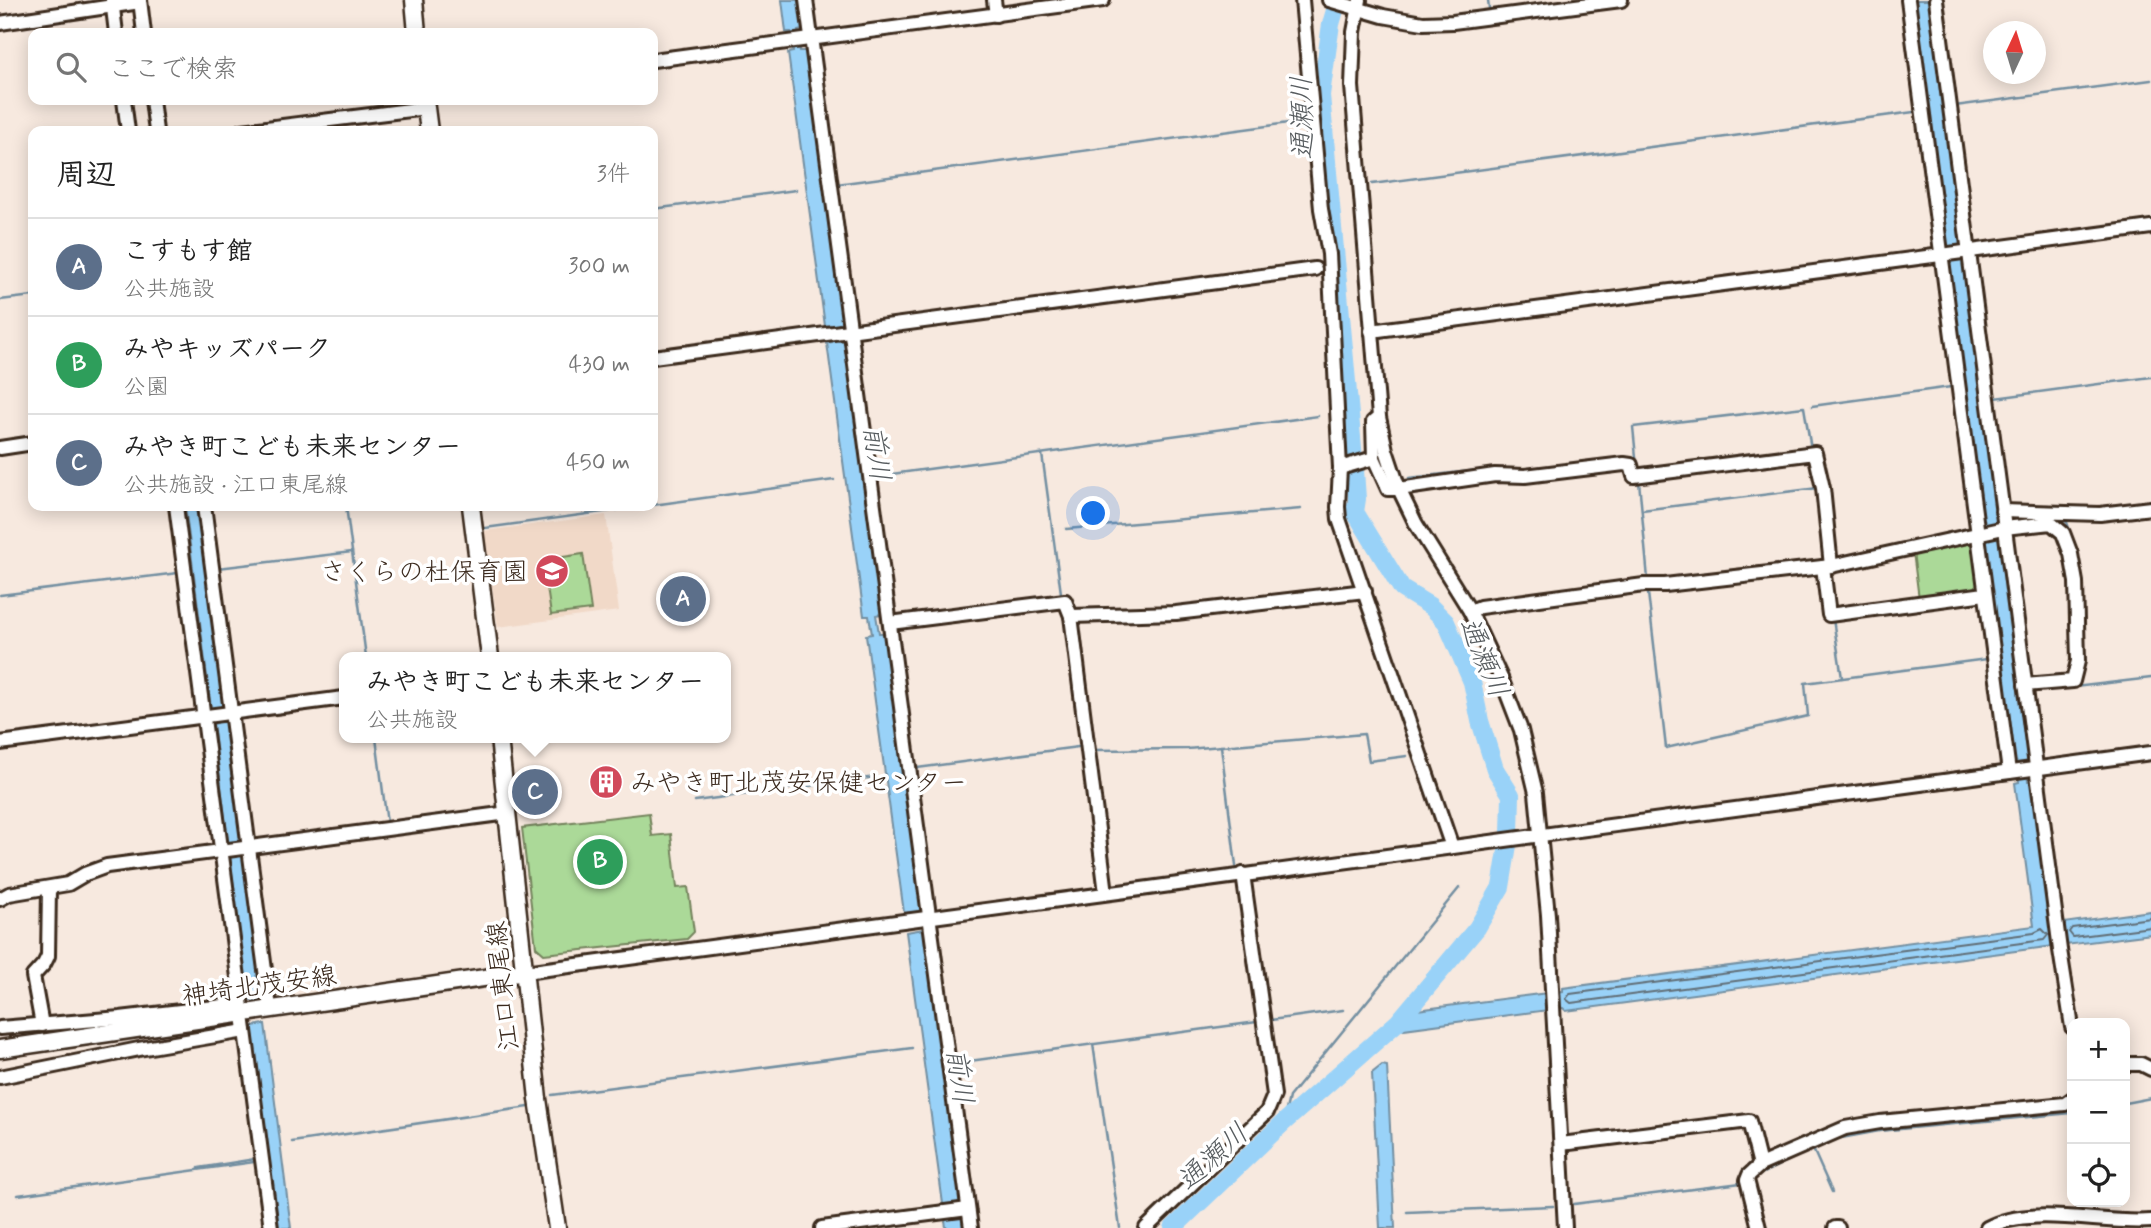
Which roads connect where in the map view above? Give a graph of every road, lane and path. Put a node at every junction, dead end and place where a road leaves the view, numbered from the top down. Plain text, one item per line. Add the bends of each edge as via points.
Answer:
1 (414, 0) edge
2 (806, 0) edge
3 (994, 0) edge
4 (1103, 0) edge
5 (1302, 0) edge
6 (1329, 0) edge
7 (1615, 0) edge
8 (1908, 0) edge
9 (1936, 0) edge
10 (126, 3) edge
11 (1356, 5) edge
12 (996, 15) junction
13 (0, 23) edge
14 (118, 28) edge
15 (141, 28) edge
16 (417, 28) edge
17 (800, 41) junction
18 (658, 59) edge
19 (125, 105) edge
20 (153, 105) edge
21 (419, 105) edge
22 (426, 105) edge
23 (127, 126) edge
24 (155, 126) edge
25 (276, 126) edge
26 (428, 126) edge
27 (2151, 227) edge
28 (1955, 253) junction
29 (1315, 269) dead end
30 (1371, 331) junction
31 (840, 332) junction
32 (658, 357) edge
33 (1379, 417) junction
34 (28, 444) edge
35 (0, 448) edge
36 (1373, 458) junction
37 (1343, 466) junction
38 (1399, 489) junction
39 (2151, 508) edge
40 (177, 511) edge
41 (204, 511) edge
42 (472, 511) edge
43 (2003, 511) junction
44 (1990, 531) junction
45 (1827, 566) junction
46 (1364, 591) junction
47 (1986, 594) junction
48 (1470, 611) junction
49 (1071, 616) junction
50 (890, 623) junction
51 (489, 652) edge
52 (2025, 685) junction
53 (339, 699) edge
54 (218, 714) junction
55 (0, 743) edge
56 (500, 743) edge
57 (2151, 753) edge
58 (2034, 769) junction
59 (2010, 772) junction
60 (508, 813) junction
61 (1542, 834) junction
62 (1452, 847) junction
63 (235, 848) junction
64 (1243, 874) junction
65 (49, 889) junction
66 (1105, 893) junction
67 (0, 899) edge
68 (930, 919) junction
69 (525, 972) junction
70 (242, 1008) junction
71 (270, 1008) junction
72 (2071, 1018) edge
73 (42, 1025) junction
74 (0, 1028) edge
75 (245, 1031) junction
76 (0, 1049) edge
77 (2130, 1064) edge
78 (2151, 1069) edge
79 (0, 1077) edge
80 (2067, 1102) edge
81 (1560, 1144) junction
82 (1760, 1166) junction
83 (958, 1210) junction
84 (2151, 1222) edge
85 (271, 1228) edge
86 (557, 1228) edge
87 (822, 1228) edge
88 (971, 1228) edge
89 (1146, 1228) edge
90 (1565, 1228) edge
91 (1759, 1228) edge
92 (1987, 1228) edge

1 - 16 main road
2 - 17 street
3 - 12 street
4 - 12 street
5 - 37 street via 1329,254
6 - 11 street
7 - 11 street via 1433,23 1396,18
8 - 28 street
9 - 28 street
10 - 13 street
10 - 14 street
10 - 15 street
11 - 30 street via 1352,86
12 - 17 street
17 - 18 street
17 - 31 street
19 - 23 street
20 - 24 street
21 - 25 street
22 - 26 main road
27 - 28 street
28 - 30 street
28 - 43 street
28 - 44 street
29 - 31 street
30 - 33 street
31 - 32 street
31 - 50 street
33 - 36 street via 1373,422
33 - 38 street
34 - 35 street
36 - 37 street
36 - 38 street via 1388,489
37 - 46 street via 1339,519
38 - 45 street via 1624,464 1631,466 1634,476 1815,453 1823,488
38 - 48 street
39 - 43 street via 2100,514
40 - 54 street
41 - 54 street
42 - 51 main road
43 - 44 street
44 - 45 street
44 - 47 street
44 - 52 street
44 - 52 street via 2051,523 2063,533 2071,554 2078,661 2073,681
45 - 47 street via 1829,615
45 - 48 street via 1644,585
46 - 49 street via 1176,613
46 - 62 street
47 - 59 street
48 - 61 street via 1521,730
49 - 50 street via 1065,601 1059,601
49 - 66 street
50 - 68 street
52 - 58 street
53 - 54 street
54 - 55 street
54 - 63 street
54 - 63 street
56 - 60 main road, 江口東尾線
57 - 58 street
58 - 59 street
58 - 72 street
59 - 61 street
60 - 63 street
60 - 69 main road, 江口東尾線
61 - 62 street
61 - 81 street
62 - 64 street
63 - 65 street via 107,866
63 - 70 street
63 - 71 street
64 - 66 street
64 - 89 street via 1274,1095 1266,1112
65 - 67 street
65 - 73 street via 48,956 33,976
66 - 68 street
68 - 69 street
68 - 83 street
69 - 71 main road, 神埼北茂安線
69 - 86 main road, 江口東尾線
70 - 71 main road, 神埼北茂安線
70 - 73 street
70 - 75 street
70 - 76 main road, 神埼北茂安線
73 - 74 street
75 - 79 street
75 - 85 street
77 - 78 street
80 - 82 street via 1845,1128
81 - 82 street via 1749,1121
81 - 90 street
82 - 91 street via 1747,1180
83 - 87 street
83 - 88 street
84 - 92 street via 2013,1218

